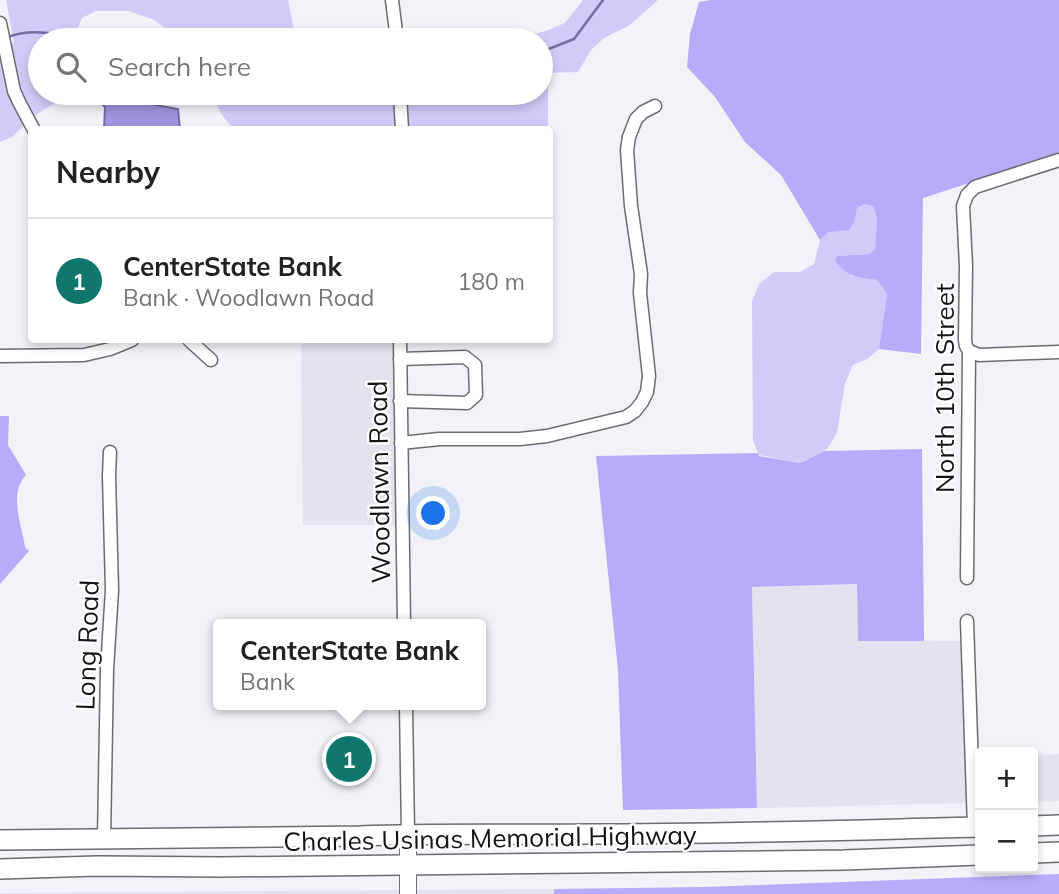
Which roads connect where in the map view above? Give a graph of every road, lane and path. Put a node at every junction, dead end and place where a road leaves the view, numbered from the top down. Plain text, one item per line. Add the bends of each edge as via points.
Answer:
1 (392, 0) edge
2 (0, 23) edge
3 (396, 28) edge
4 (401, 105) edge
5 (655, 106) dead end
6 (32, 126) edge
7 (402, 126) edge
8 (1059, 160) edge
9 (125, 343) edge
10 (192, 343) edge
11 (400, 343) edge
12 (99, 346) edge
13 (969, 351) junction
14 (1059, 352) edge
15 (0, 356) edge
16 (401, 359) junction
17 (211, 360) dead end
18 (400, 401) junction
19 (401, 443) junction
20 (110, 452) dead end
21 (967, 578) dead end
22 (404, 619) edge
23 (967, 621) dead end
24 (406, 710) edge
25 (976, 810) edge
26 (1059, 825) edge
27 (1038, 826) edge
28 (975, 827) edge
29 (753, 832) junction
30 (408, 834) junction
31 (104, 839) junction
32 (0, 840) edge
33 (1059, 852) edge
34 (1038, 853) edge
35 (975, 855) edge
36 (536, 863) junction
37 (408, 865) junction
38 (0, 869) edge
39 (408, 894) edge

1 - 3 street
2 - 6 street via 14,92
4 - 7 street
5 - 19 street via 636,119 627,150 649,376 642,402 626,417 547,436
8 - 13 street, North 10th Street via 975,187 965,197 965,340
9 - 12 street via 110,349
10 - 17 street
11 - 16 street, Woodlawn Road
12 - 15 street via 84,355
13 - 14 street via 979,355
13 - 21 street, North 10th Street
16 - 18 street, Woodlawn Road
16 - 18 street via 466,357 475,365 476,395 467,403
18 - 19 street, Woodlawn Road
19 - 22 street, Woodlawn Road
20 - 31 street, Long Road via 113,590
23 - 25 street
24 - 30 street
26 - 27 highway
28 - 29 highway, Charles Usinas Memorial Highway
29 - 30 highway, Charles Usinas Memorial Highway
29 - 36 highway via 743,847 732,853 588,855
30 - 31 highway, Charles Usinas Memorial Highway
30 - 37 main road
31 - 32 highway, Charles Usinas Memorial Highway
33 - 34 highway
35 - 36 highway, Charles Usinas Memorial Highway
36 - 37 highway, Charles Usinas Memorial Highway
37 - 38 highway, Charles Usinas Memorial Highway
37 - 39 main road

